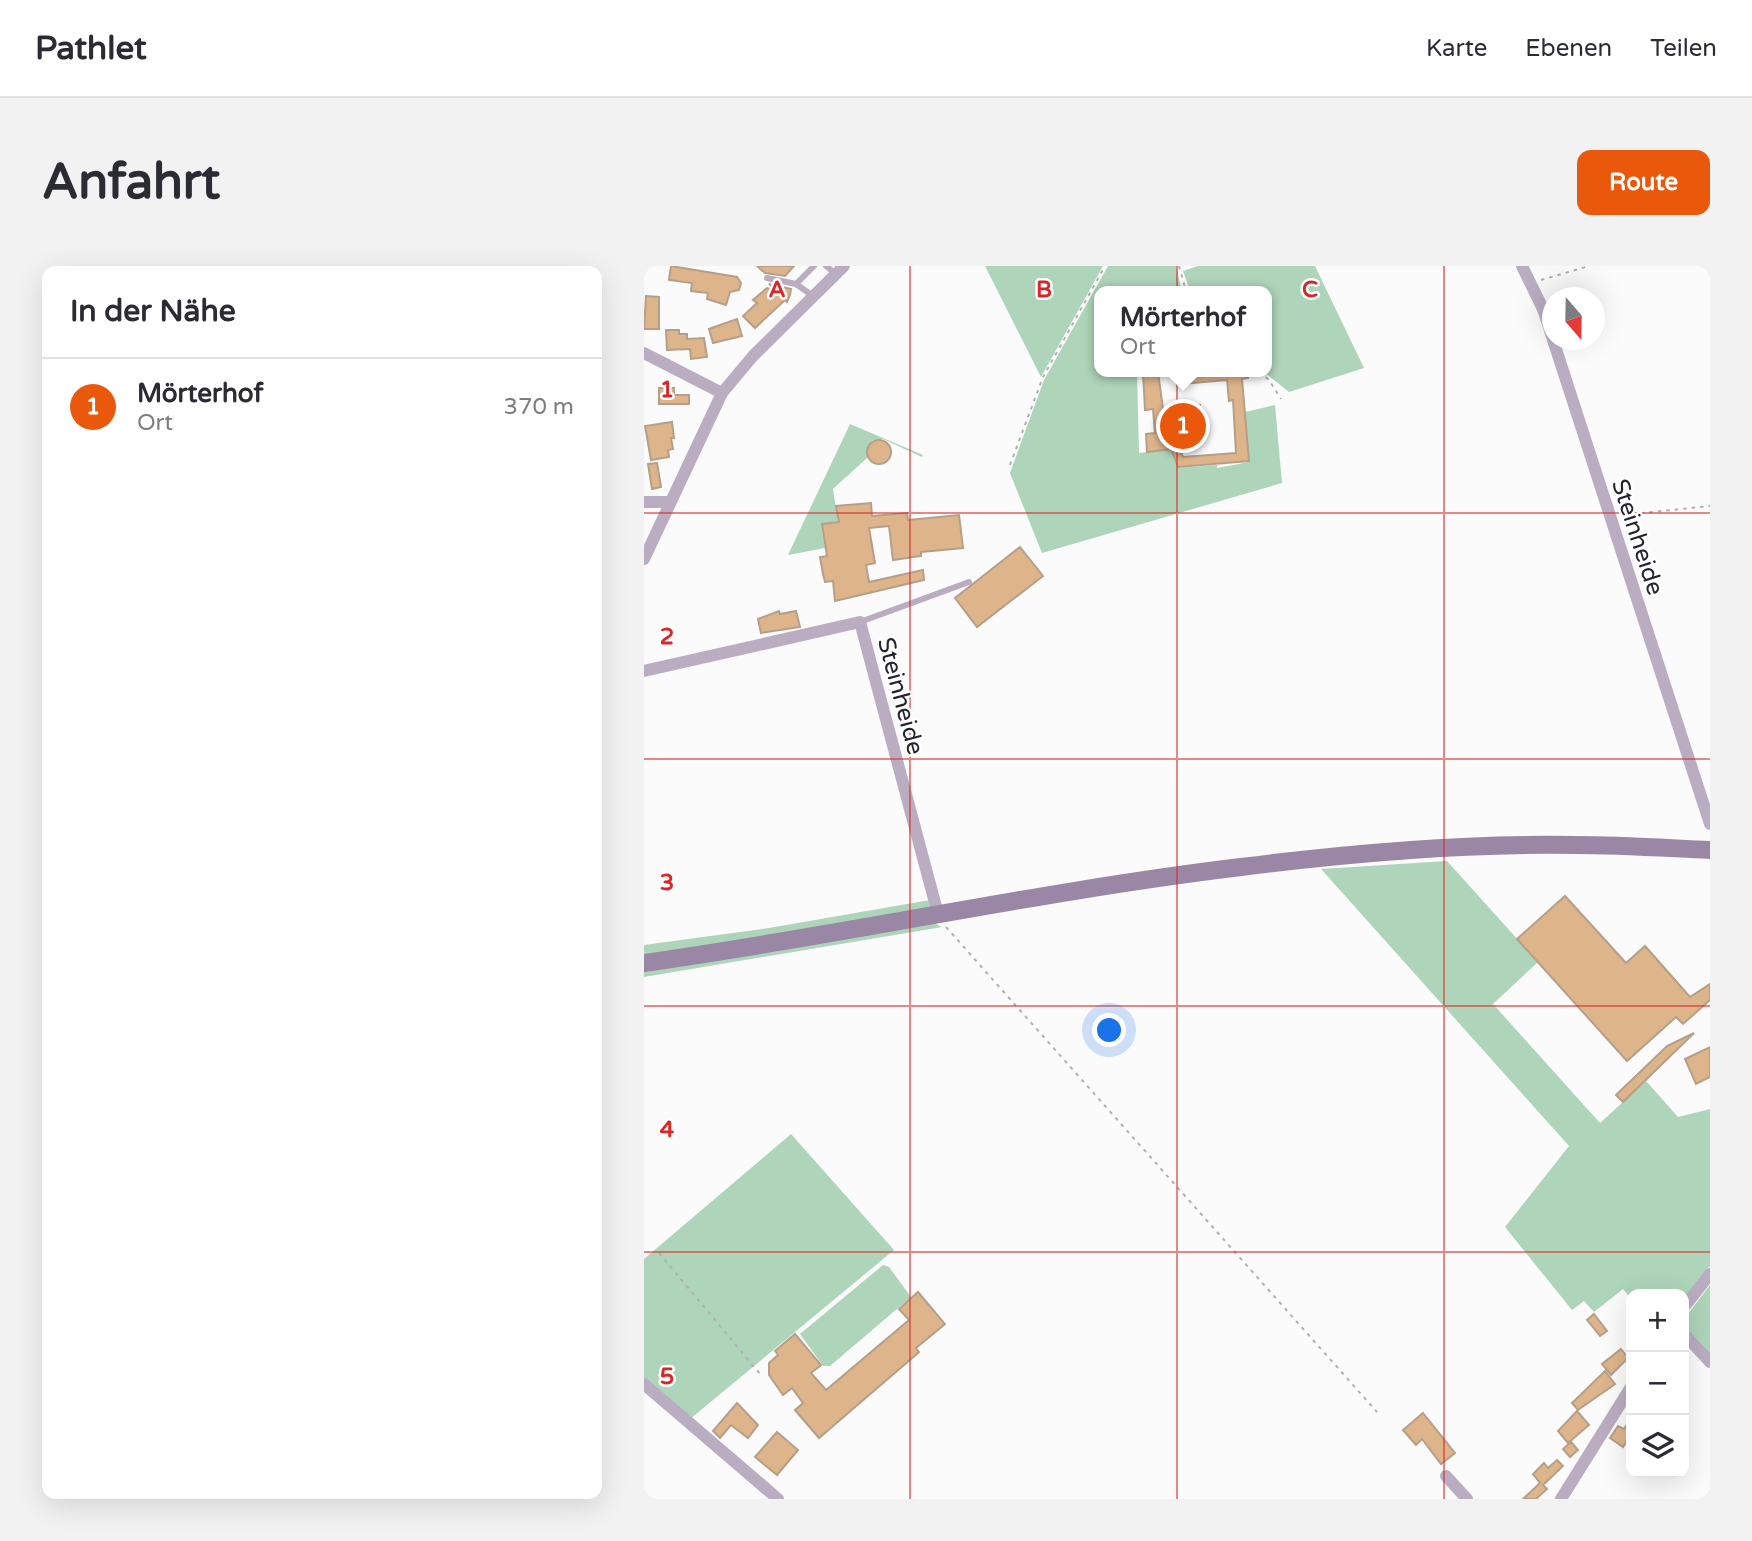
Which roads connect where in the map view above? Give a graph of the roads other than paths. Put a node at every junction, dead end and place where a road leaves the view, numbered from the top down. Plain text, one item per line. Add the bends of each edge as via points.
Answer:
1 (814, 266) edge
2 (1522, 266) edge
3 (835, 269) edge
4 (767, 278) dead end
5 (796, 285) junction
6 (813, 296) junction
7 (644, 353) edge
8 (722, 393) junction
9 (644, 502) edge
10 (670, 502) junction
11 (644, 559) edge
12 (969, 582) dead end
13 (860, 622) junction
14 (644, 671) edge
15 (1710, 824) edge
16 (1710, 850) edge
17 (938, 915) junction
18 (644, 964) edge
19 (1710, 1274) edge
20 (1689, 1301) edge
21 (1689, 1339) edge
22 (1710, 1362) edge
23 (644, 1384) edge
24 (1626, 1395) edge
25 (1446, 1476) dead end
26 (778, 1499) edge
27 (1467, 1499) edge
28 (1561, 1499) edge

1 - 5 lane
2 - 15 street, Steinheide via 1543,309
3 - 6 street
4 - 5 lane
5 - 6 lane
6 - 8 street
7 - 8 street
8 - 10 street
9 - 10 street
10 - 11 street
12 - 13 lane
13 - 14 street, Steinheide
13 - 17 street, Steinheide
16 - 17 street via 1574,845 1362,854 1136,881
17 - 18 street
19 - 20 street
21 - 22 street
23 - 26 street
24 - 28 street
25 - 27 street

